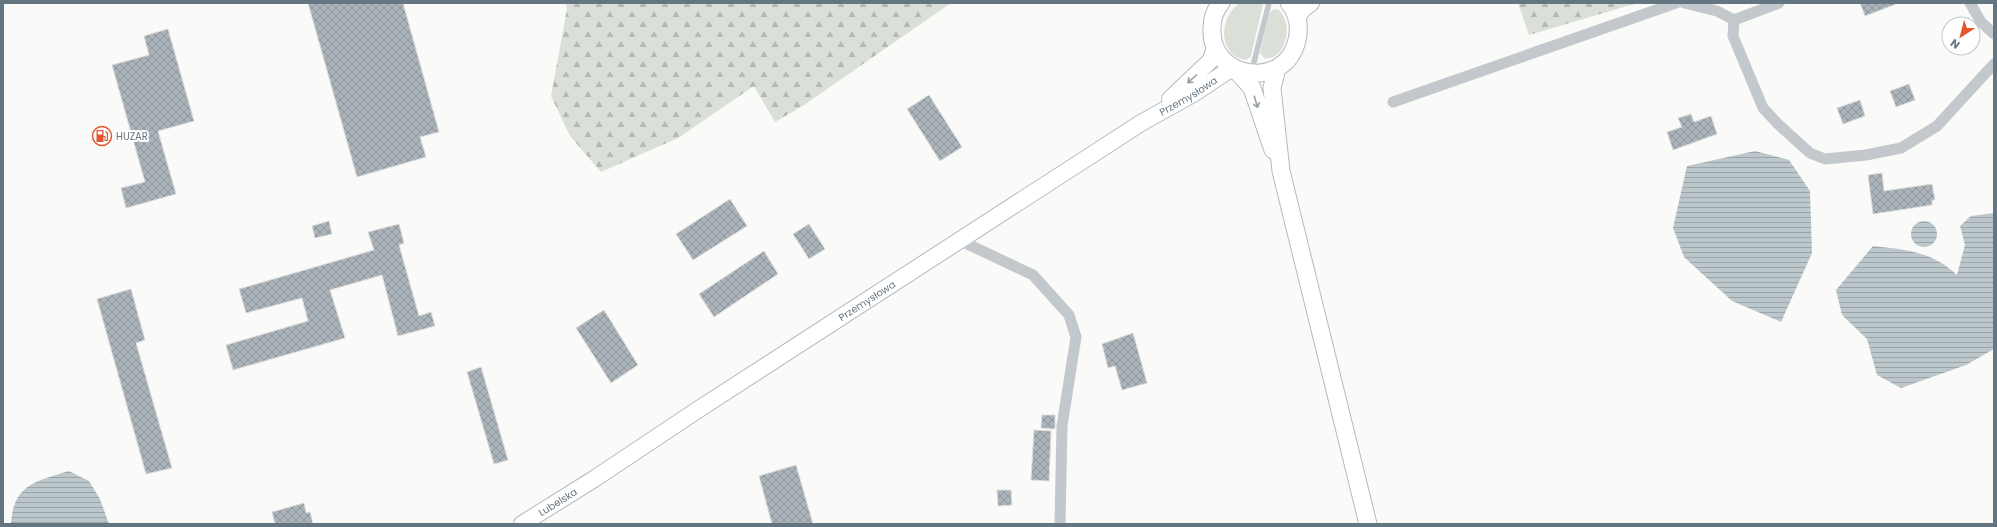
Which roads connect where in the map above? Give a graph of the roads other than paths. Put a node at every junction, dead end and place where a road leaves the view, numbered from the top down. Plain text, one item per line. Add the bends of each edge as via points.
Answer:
1 (1269, 3) edge
2 (1311, 3) edge
3 (1676, 3) edge
4 (1684, 3) edge
5 (1779, 3) edge
6 (1970, 3) edge
7 (1219, 4) edge
8 (1293, 10) edge
9 (1734, 20) junction
10 (1994, 34) edge
11 (1215, 49) junction
12 (1994, 64) edge
13 (1277, 68) junction
14 (1243, 72) junction
15 (1393, 102) dead end
16 (1141, 123) junction
17 (1281, 171) junction
18 (959, 240) junction
19 (594, 479) joint
20 (522, 524) edge
21 (1060, 524) edge
22 (1368, 524) edge

1 - 14 lane
2 - 8 street
3 - 15 street
4 - 9 street via 1717,11
5 - 9 street
6 - 10 street via 1981,22
7 - 11 main road via 1212,20 1211,35
8 - 13 main road via 1299,32 1296,46
9 - 12 street via 1733,36 1763,108 1810,153 1825,158 1866,155 1901,148 1937,126
11 - 14 main road via 1224,61
11 -> 16 street, Przemysłowa via 1210,61 1195,77
13 - 14 main road via 1264,73
13 - 17 main road via 1272,88
14 - 16 street, Przemysłowa via 1226,72 1194,94
14 -> 17 main road via 1252,88
16 - 18 street, Przemysłowa
17 - 22 main road
18 - 19 street, Przemysłowa
18 - 21 street via 1033,276 1069,315 1076,337 1062,426
19 - 20 street, Lubelska

